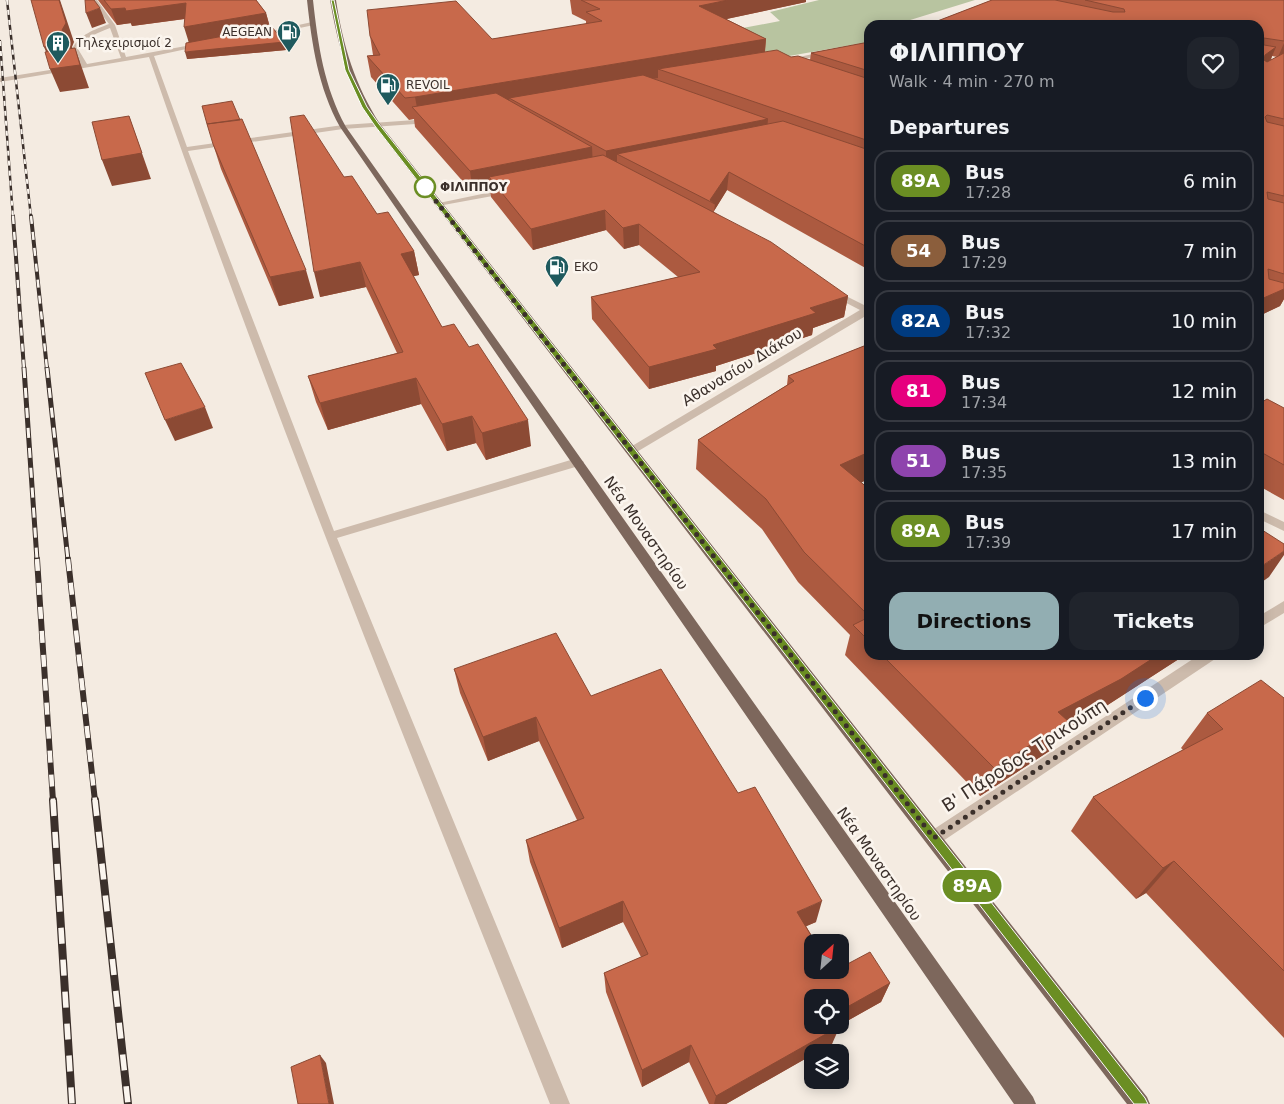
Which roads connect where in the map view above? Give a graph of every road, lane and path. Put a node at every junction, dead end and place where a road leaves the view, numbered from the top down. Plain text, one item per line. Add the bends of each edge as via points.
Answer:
1 (94, 0) edge
2 (310, 0) edge
3 (332, 0) edge
4 (312, 24) junction
5 (112, 25) junction
6 (255, 35) edge
7 (208, 44) edge
8 (832, 52) edge
9 (151, 55) junction
10 (124, 60) junction
11 (85, 66) junction
12 (796, 68) edge
13 (0, 80) edge
14 (437, 120) edge
15 (376, 125) junction
16 (343, 127) junction
17 (184, 149) junction
18 (513, 189) edge
19 (438, 204) junction
20 (823, 286) edge
21 (864, 307) edge
22 (864, 311) edge
23 (631, 451) junction
24 (578, 462) junction
25 (1264, 517) edge
26 (1284, 527) edge
27 (330, 536) junction
28 (1284, 606) edge
29 (1264, 620) edge
30 (1202, 660) edge
31 (934, 838) junction
32 (560, 1104) edge
33 (1026, 1104) edge
34 (1140, 1104) edge

1 - 5 street
2 - 4 main road, Νέα Μοναστηρίου
3 - 15 main road via 347,70
4 - 6 street
4 - 16 main road, Νέα Μοναστηρίου via 320,79
5 - 10 street
5 - 11 street via 76,44 75,49
7 - 9 street
8 - 12 street via 777,62
9 - 10 street
9 - 17 street
10 - 11 street
11 - 13 street
14 - 15 street
15 - 16 street
15 - 19 main road
16 - 17 street
16 - 24 main road, Νέα Μοναστηρίου
17 - 27 street
18 - 19 street
19 - 23 main road
20 - 21 street
22 - 23 street, Αθανασίου Διάκου
23 - 31 main road
24 - 27 street
24 - 33 main road, Νέα Μοναστηρίου
25 - 26 street
27 - 32 street
28 - 29 street
30 - 31 street, Β' Πάροδος Τρικούπη
31 - 34 main road

